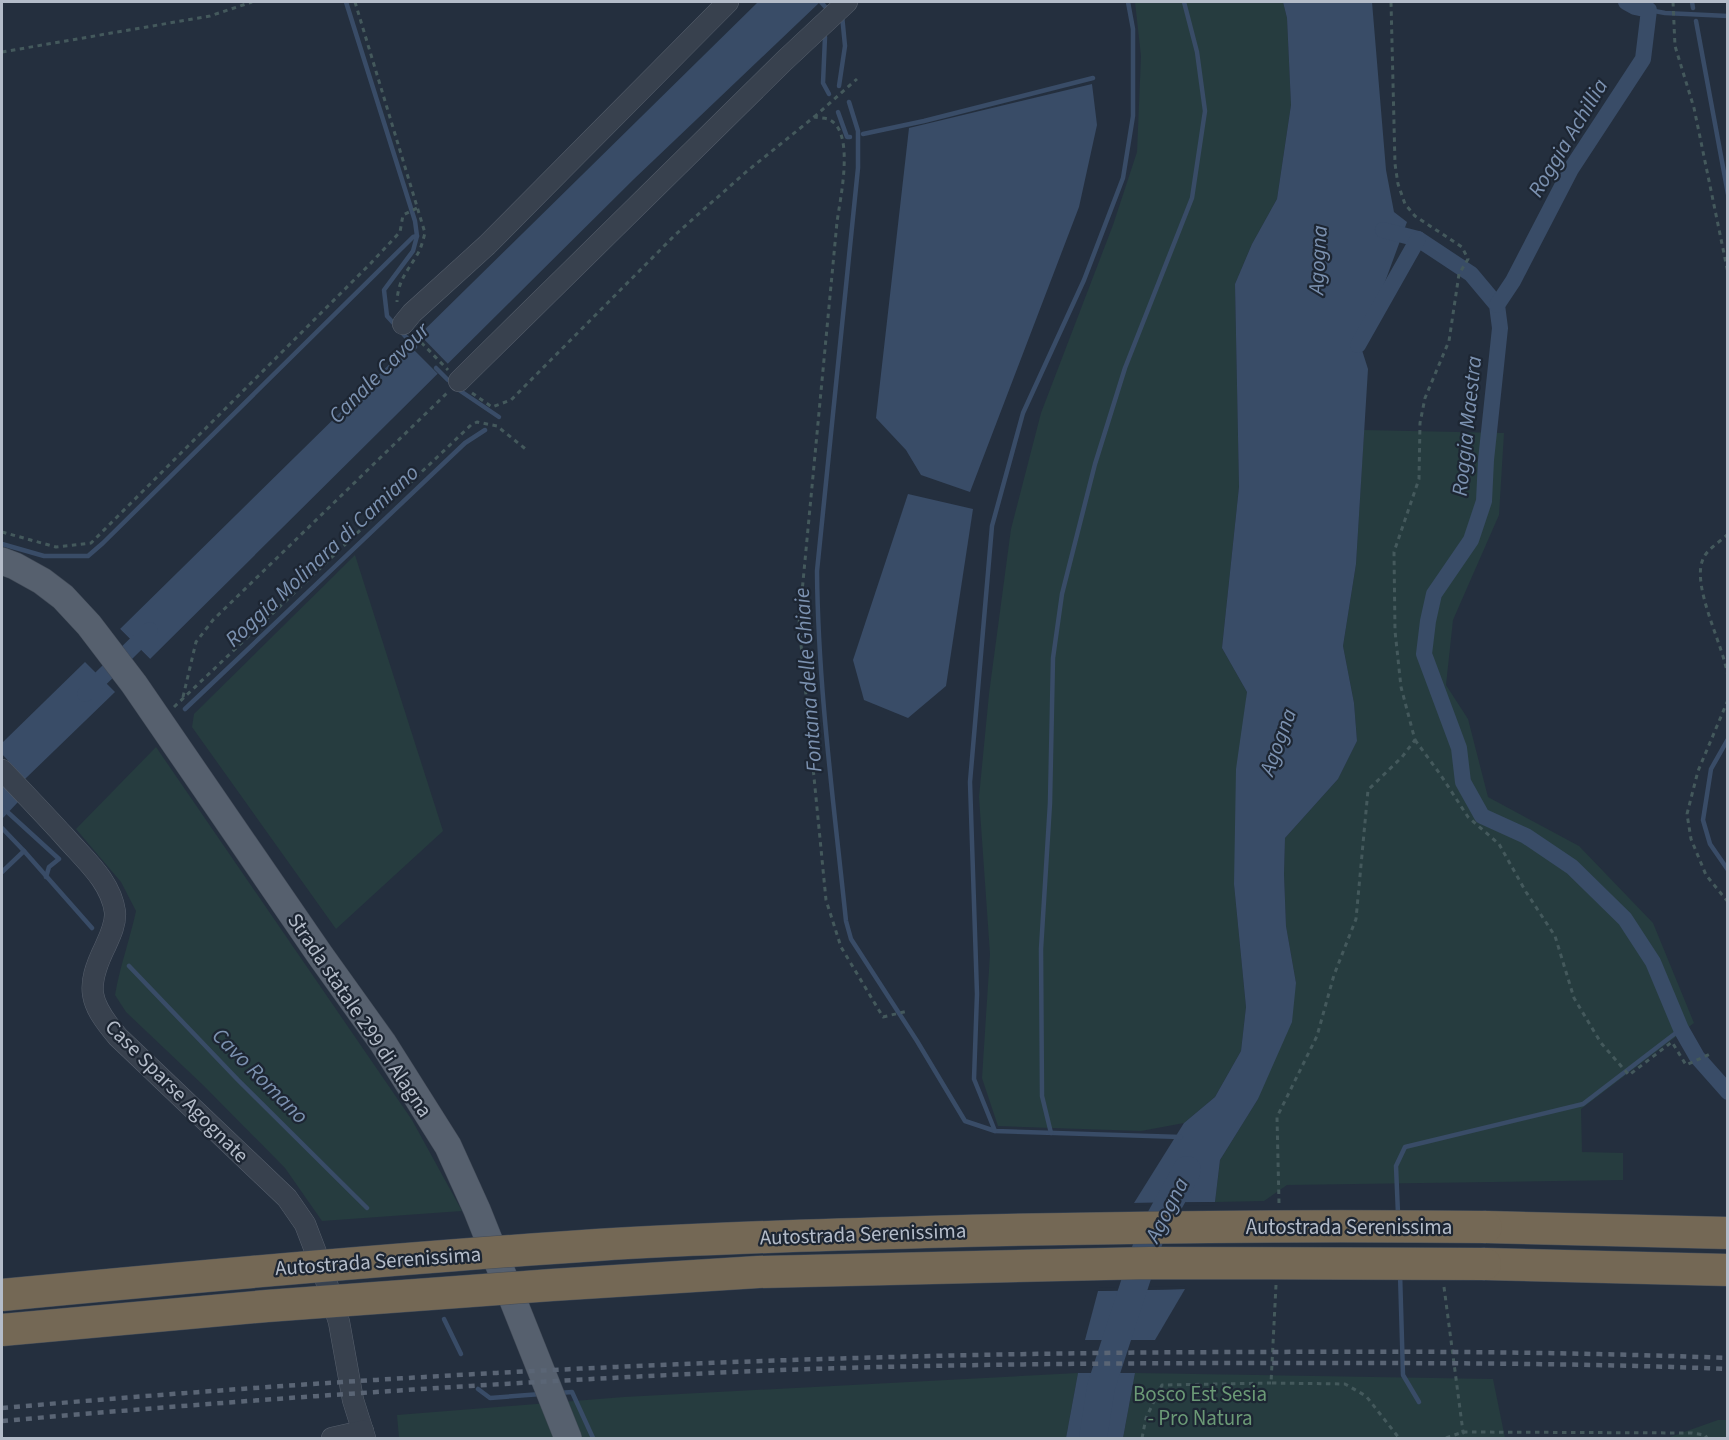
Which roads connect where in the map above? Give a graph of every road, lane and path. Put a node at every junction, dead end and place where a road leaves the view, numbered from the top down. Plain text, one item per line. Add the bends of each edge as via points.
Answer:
1 (252, 2) edge
2 (355, 2) edge
3 (728, 2) edge
4 (847, 2) edge
5 (1391, 2) edge
6 (1673, 2) edge
7 (2, 52) edge
8 (857, 79) dead end
9 (814, 117) junction
10 (418, 207) junction
11 (1728, 273) edge
12 (406, 326) junction
13 (456, 378) junction
14 (528, 451) dead end
15 (2, 532) edge
16 (1728, 534) edge
17 (2, 561) edge
18 (2, 581) edge
19 (97, 635) junction
20 (1728, 678) edge
21 (183, 699) junction
22 (1728, 700) edge
23 (160, 721) junction
24 (1415, 740) junction
25 (2, 770) edge
26 (1728, 902) edge
27 (906, 1011) dead end
28 (1710, 1054) dead end
29 (1279, 1208) dead end
30 (1728, 1233) edge
31 (1728, 1270) edge
32 (1276, 1278) dead end
33 (1444, 1286) dead end
34 (2, 1295) edge
35 (2, 1330) edge
36 (1271, 1383) junction
37 (1463, 1432) junction
38 (364, 1435) edge
39 (332, 1438) edge
40 (568, 1438) edge
41 (1142, 1438) edge
42 (1399, 1438) edge
43 (1446, 1438) edge
44 (1467, 1438) edge
45 (1707, 1438) edge

1 - 7 path via 210,16
2 - 10 path
3 - 12 street via 487,245 412,313
4 - 13 street
5 - 24 path via 1398,184 1414,216 1462,248 1467,259 1459,274 1449,341 1425,398 1420,423 1419,479 1394,552 1395,631 1401,687
6 - 11 path via 1675,46 1694,108
8 - 9 path
9 - 13 path via 676,234 511,400 492,407
9 - 27 path via 830,119 840,130 844,164 799,624 826,900 841,947 882,1017
10 - 12 path via 425,232 419,253 404,273 397,292 398,312
10 - 15 path via 403,215 400,232 371,263 91,543 56,547
12 - 13 path
13 - 21 path via 213,620 196,642
14 - 21 path via 497,426 477,422 471,425
16 - 20 path via 1704,557 1700,576
17 - 19 main road, Strada statale 299 di Alagna via 42,581 63,597
18 - 19 main road, Strada statale 299 di Alagna via 28,590
19 - 23 main road, Strada statale 299 di Alagna
21 - 23 path
22 - 26 path via 1698,771 1687,814 1691,839 1706,875
23 - 40 main road, Strada statale 299 di Alagna via 383,1043 448,1146
24 - 28 path via 1468,817 1499,844 1555,936 1574,998 1601,1043 1629,1075 1672,1042 1686,1065
24 - 29 path via 1368,790 1356,919 1334,975 1317,1036 1277,1117
25 - 38 street, Case Sparse Agognate via 94,867 109,893 114,924 92,983 94,1003 102,1018 286,1198 305,1224 339,1322 353,1400
30 - 34 highway, Autostrada Serenissima, bridge via 1306,1226 820,1235 600,1245 265,1269
31 - 35 highway, Autostrada Serenissima, bridge via 1485,1264 1150,1263 758,1272 267,1306
32 - 36 path
33 - 37 path
36 - 41 path via 1162,1385 1146,1418
36 - 42 path via 1345,1384 1366,1396
37 - 43 path
37 - 44 path
37 - 45 path via 1692,1433
38 - 39 street, Case Sparse Agognate

